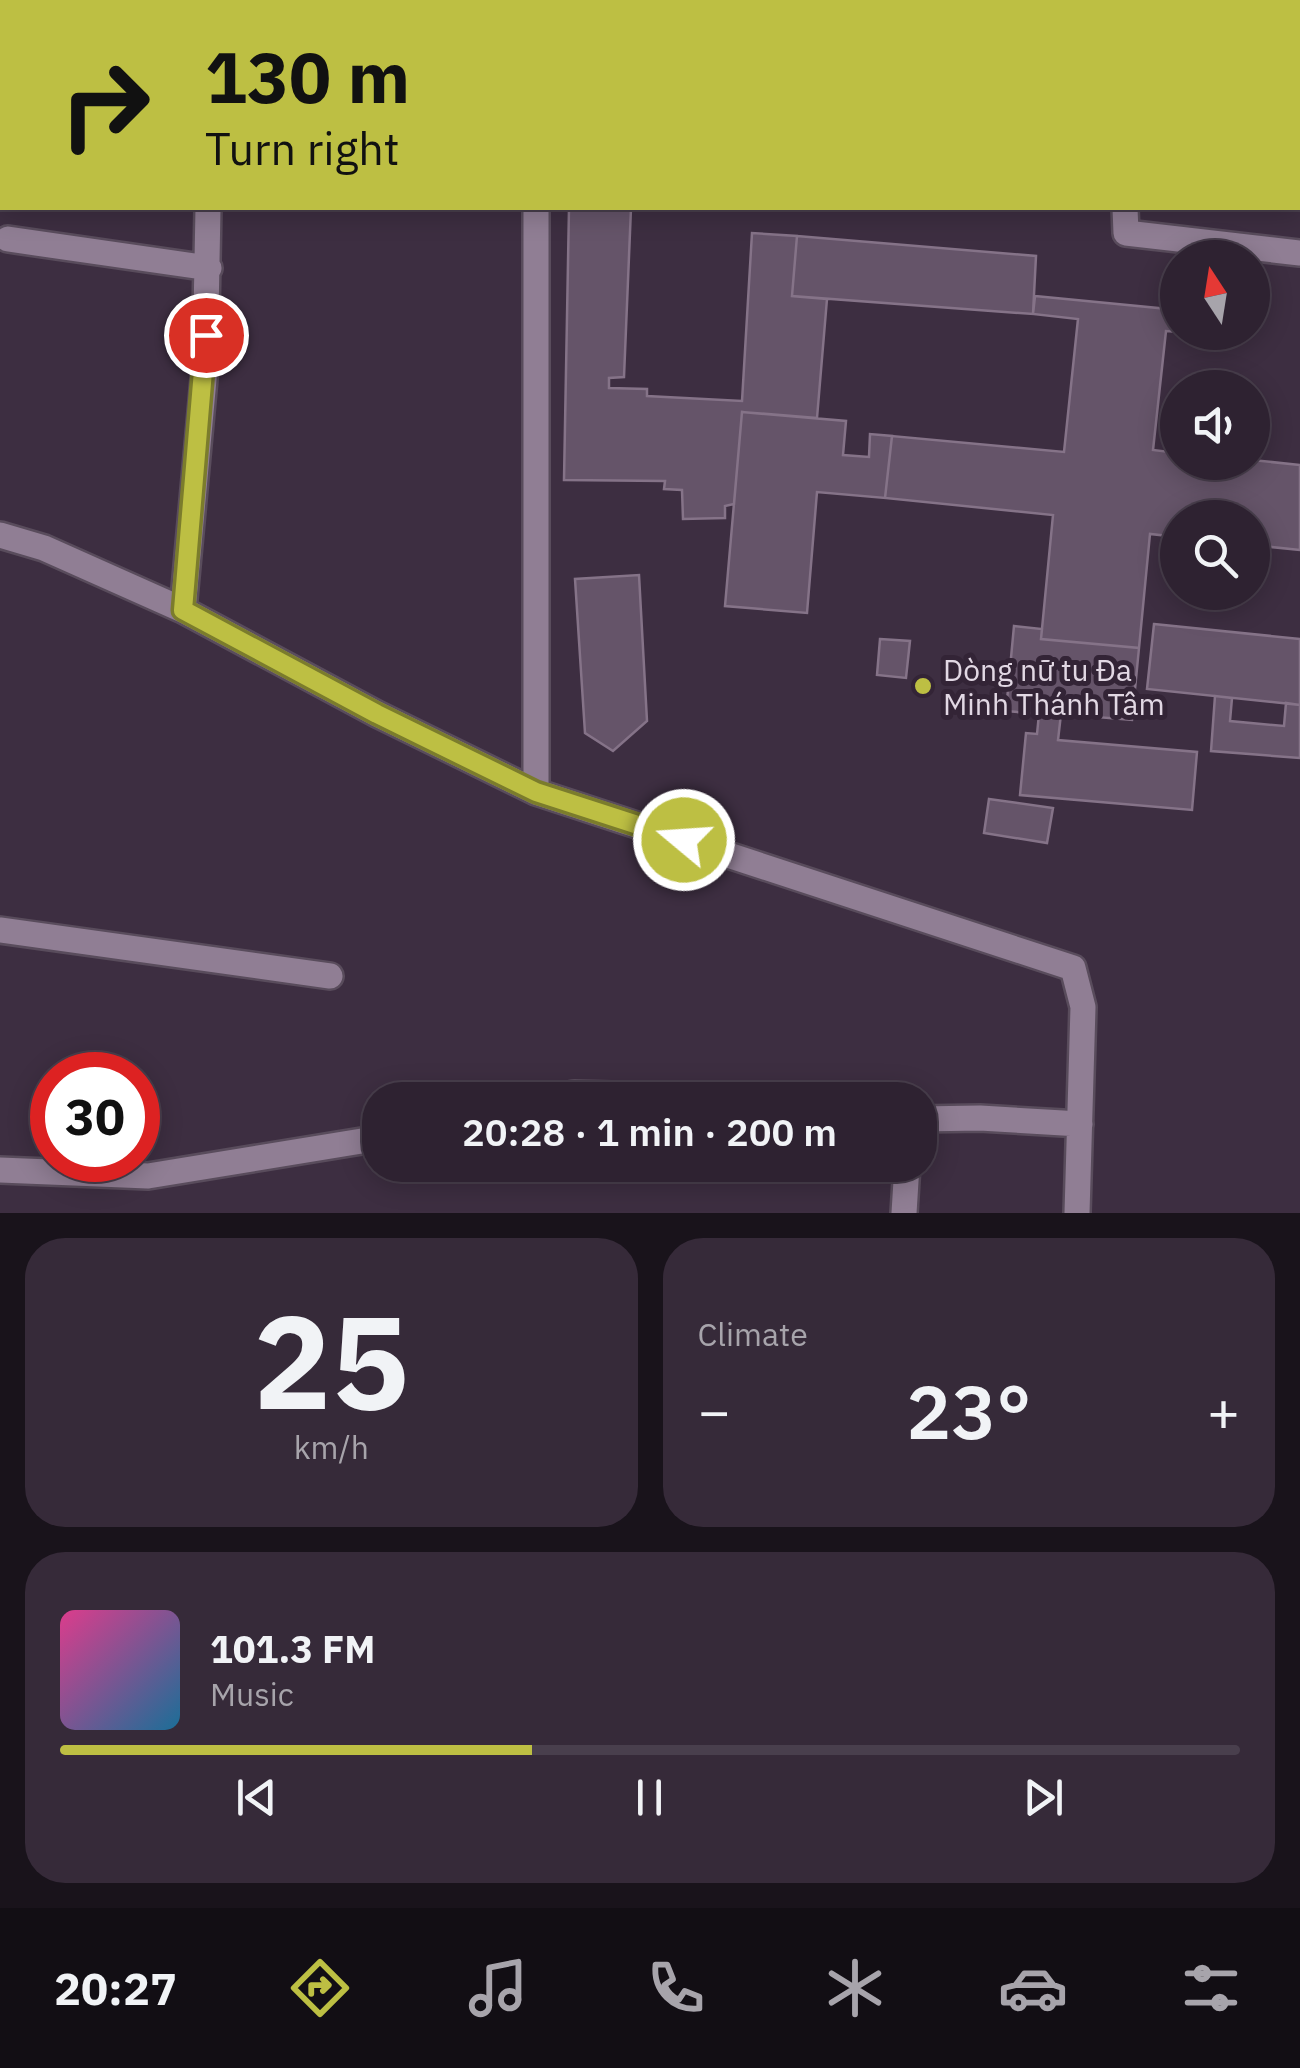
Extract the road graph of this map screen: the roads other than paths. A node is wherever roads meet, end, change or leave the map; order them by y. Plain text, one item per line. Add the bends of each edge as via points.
1 (208, 210) edge
2 (536, 210) edge
3 (1125, 210) edge
4 (8, 239) dead end
5 (1300, 254) edge
6 (209, 268) junction
7 (0, 535) edge
8 (183, 610) junction
9 (536, 792) junction
10 (0, 930) edge
11 (330, 976) dead end
12 (937, 1119) edge
13 (1080, 1124) junction
14 (362, 1141) edge
15 (0, 1170) edge
16 (906, 1182) edge
17 (904, 1213) edge
18 (1077, 1213) edge

1 - 6 street
2 - 9 street
3 - 5 street via 1126,234
4 - 6 street
6 - 8 street
7 - 8 street
8 - 9 street
9 - 13 street via 1073,968 1083,1007
10 - 11 street
12 - 13 street
13 - 18 street
14 - 15 street via 148,1176
16 - 17 street

